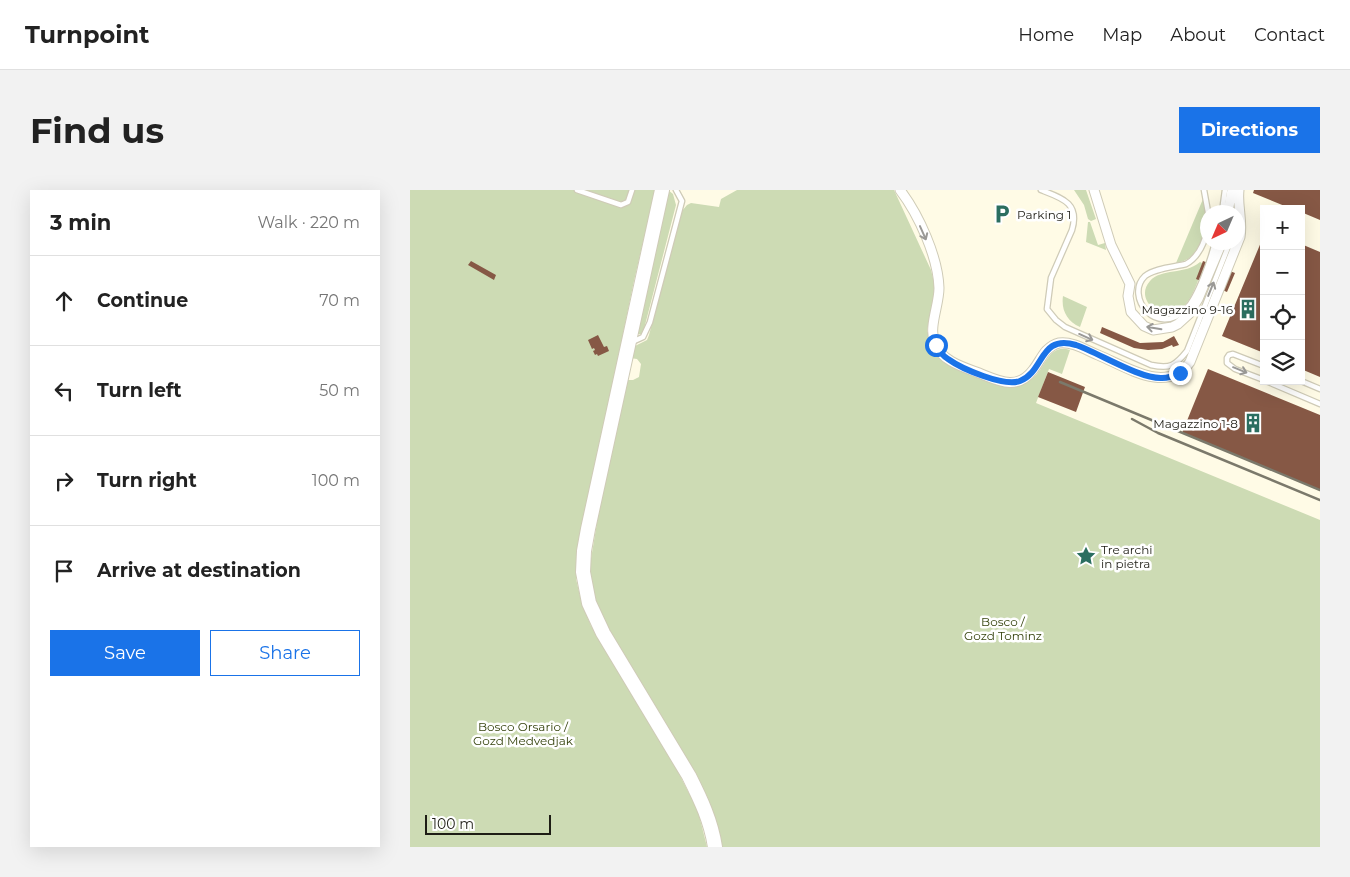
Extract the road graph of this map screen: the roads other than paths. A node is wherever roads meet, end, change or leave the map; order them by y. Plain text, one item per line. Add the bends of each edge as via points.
1 (577, 190) edge
2 (632, 190) edge
3 (662, 190) edge
4 (676, 190) edge
5 (900, 190) edge
6 (1041, 190) edge
7 (1094, 190) edge
8 (1204, 190) edge
9 (1225, 190) edge
10 (1232, 190) edge
11 (1239, 190) edge
12 (1238, 201) junction
13 (1207, 205) edge
14 (1223, 205) edge
15 (1229, 205) edge
16 (1237, 205) edge
17 (1200, 250) edge
18 (1213, 250) edge
19 (1219, 250) edge
20 (1227, 250) edge
21 (628, 343) junction
22 (1260, 364) edge
23 (1260, 379) edge
24 (1305, 383) edge
25 (1275, 385) edge
26 (1320, 389) edge
27 (1320, 404) edge
28 (715, 847) edge

1 - 2 lane via 621,205 628,202
3 - 21 street
4 - 21 lane via 682,201 650,322 644,337
5 -> 12 street via 925,234 934,261 939,288 934,325 936,345 942,354 956,363 1012,383 1027,377 1042,355 1057,344 1076,345 1154,378 1168,378 1186,368 1240,237
6 -> 20 lane via 1063,199 1074,213 1072,230 1051,278 1048,309 1056,320 1079,334 1151,365 1172,366 1187,351
19 -> 7 street via 1189,314 1172,327 1153,330 1144,326 1131,312 1130,284 1112,245
8 - 13 lane
9 - 14 lane
10 - 15 street
11 - 12 street
12 - 16 lane
17 - 18 lane via 1186,264 1144,277 1139,297 1145,310 1155,318 1175,317 1186,309
21 - 28 street via 584,551 585,588 603,633 701,798
22 -> 23 lane via 1233,354 1226,361 1235,369
24 - 26 lane
25 - 27 lane

